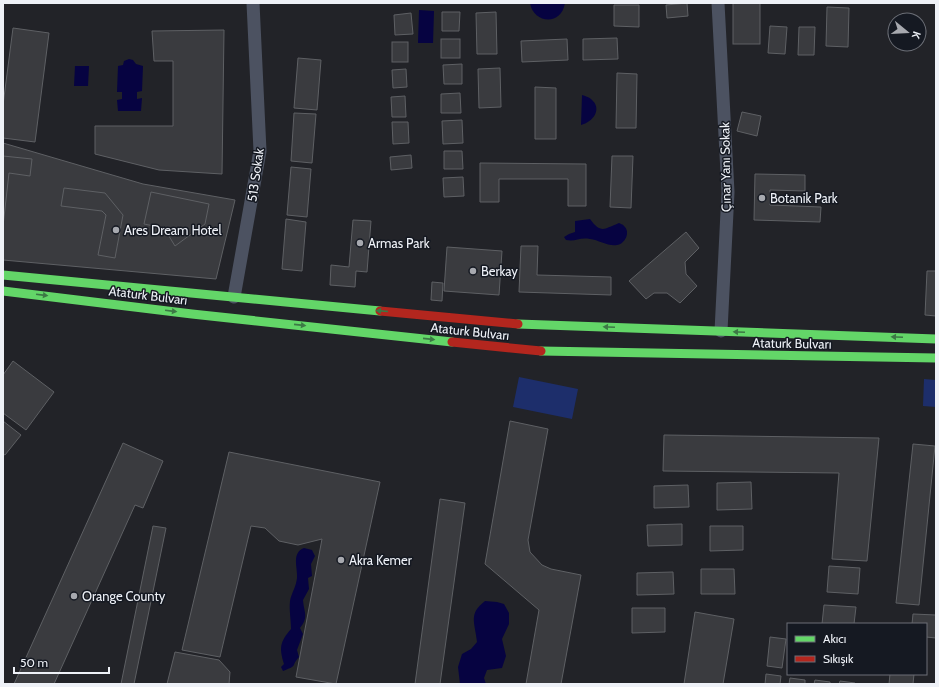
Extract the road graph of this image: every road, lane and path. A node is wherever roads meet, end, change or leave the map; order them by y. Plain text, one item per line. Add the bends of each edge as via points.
1 (253, 3) edge
2 (718, 3) edge
3 (3, 276) edge
4 (3, 291) edge
5 (234, 297) junction
6 (721, 331) junction
7 (936, 339) edge
8 (936, 358) edge

1 - 5 street, 513 Sokak via 260,151
2 - 6 street, Çınar Yanı Sokak via 728,192
3 - 5 main road, Ataturk Bulvarı
4 -> 8 main road, Ataturk Bulvarı via 538,351
6 -> 5 main road, Ataturk Bulvarı via 504,323
7 -> 6 main road, Ataturk Bulvarı

